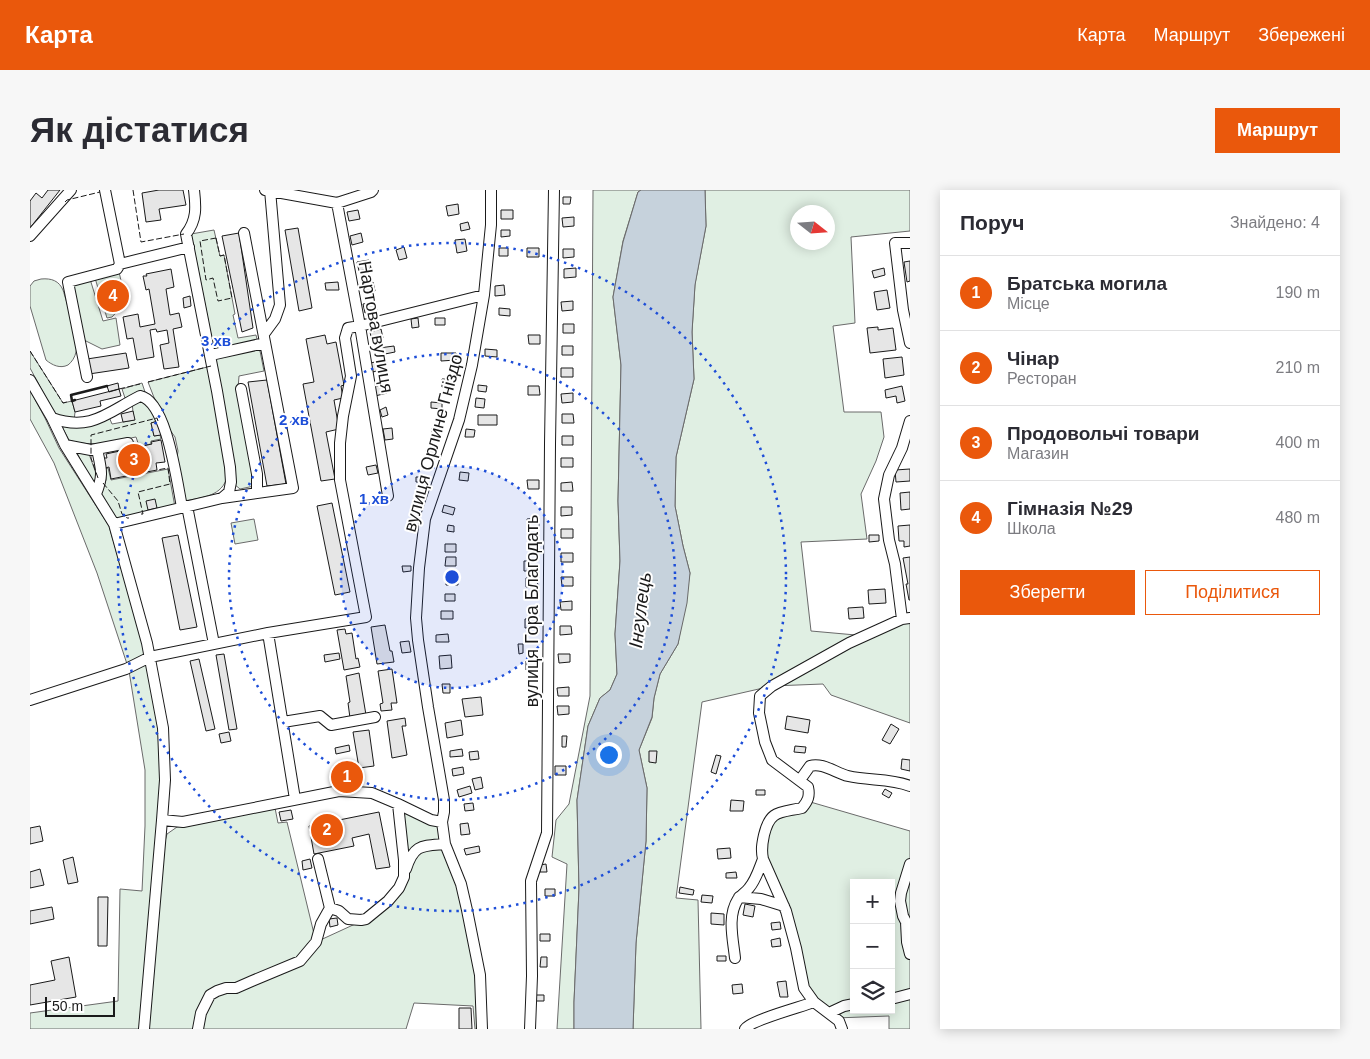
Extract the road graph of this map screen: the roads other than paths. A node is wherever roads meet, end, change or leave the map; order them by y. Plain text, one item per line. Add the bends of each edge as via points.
1 (71, 190) edge
2 (104, 190) edge
3 (194, 190) edge
4 (268, 190) edge
5 (323, 190) edge
6 (373, 190) edge
7 (491, 190) edge
8 (554, 190) edge
9 (337, 202) junction
10 (244, 233) dead end
11 (30, 236) edge
12 (910, 242) edge
13 (189, 247) junction
14 (120, 264) junction
15 (484, 295) junction
16 (360, 326) junction
17 (264, 338) junction
18 (910, 343) edge
19 (211, 355) junction
20 (87, 377) dead end
21 (30, 380) edge
22 (241, 389) dead end
23 (52, 418) junction
24 (910, 421) edge
25 (128, 443) dead end
26 (65, 445) junction
27 (97, 449) junction
28 (257, 493) junction
29 (96, 494) junction
30 (388, 496) dead end
31 (222, 498) junction
32 (184, 507) junction
33 (114, 524) junction
34 (906, 618) edge
35 (268, 632) junction
36 (214, 644) junction
37 (150, 656) junction
38 (30, 700) edge
39 (375, 717) dead end
40 (283, 722) junction
41 (800, 780) junction
42 (910, 786) edge
43 (295, 799) junction
44 (398, 804) junction
45 (162, 820) junction
46 (442, 822) junction
47 (445, 844) junction
48 (318, 859) dead end
49 (763, 859) junction
50 (910, 864) edge
51 (404, 877) junction
52 (739, 897) junction
53 (784, 906) junction
54 (330, 908) junction
55 (910, 954) edge
56 (735, 958) dead end
57 (910, 994) edge
58 (895, 998) edge
59 (814, 1002) junction
60 (850, 1005) edge
61 (829, 1013) junction
62 (144, 1029) edge
63 (198, 1029) edge
64 (482, 1029) edge
65 (530, 1029) edge
66 (745, 1029) edge
67 (842, 1029) edge

1 - 11 street
2 - 14 street
3 - 13 street via 195,216 186,234
4 - 9 street
4 - 17 street via 280,305
5 - 9 street
6 - 9 street
7 - 15 street, вулиця Орлине Гніздо
8 - 65 street, вулиця Гора Благодать via 547,833 531,881
9 - 16 street, Нартова вулиця
10 - 17 street
12 - 18 street via 895,243
13 - 14 street
13 - 19 street
14 - 20 street via 117,269 68,282
15 - 16 street
15 - 46 street, вулиця Орлине Гніздо via 460,420 425,519 419,568 416,618 444,800
16 - 30 street, Нартова вулиця
16 - 35 street via 348,328 344,338 351,376 340,443 340,480 366,617
17 - 19 street
17 - 28 street via 293,488
19 - 31 street via 231,482 229,492
21 - 23 street
22 - 28 street via 257,474
23 - 26 street
23 - 32 street via 67,422 98,420 140,396 146,397 161,416
24 - 34 street via 889,475 884,499 889,540
25 - 27 street
26 - 27 street
26 - 29 street
27 - 29 street via 102,471
28 - 31 street
29 - 33 street
31 - 32 street
32 - 33 street
32 - 36 street
33 - 37 street
34 - 41 street via 849,643 760,696 759,713 772,760
35 - 36 street
35 - 40 street
36 - 37 street
37 - 38 street via 126,669
37 - 45 street via 163,728 165,780
39 - 40 street via 331,725 320,716
40 - 43 street
41 - 42 street via 810,766 819,765 862,779
41 - 49 street via 808,787 807,801 802,808 782,812 767,823 761,851
43 - 44 street via 339,791 372,793
43 - 45 street via 183,822
44 - 46 street
44 - 51 street
45 - 62 street
46 - 47 street, вулиця Орлине Гніздо
47 - 51 street via 417,849
47 - 64 street, вулиця Орлине Гніздо via 461,884 480,975
48 - 54 street
49 - 52 street via 753,883
49 - 53 street
50 - 55 street via 900,900
51 - 54 street via 388,901 366,919 348,919
52 - 53 street
52 - 56 street via 731,923
53 - 59 street via 804,988
54 - 63 street via 316,942 300,961 252,982 210,995
57 - 58 street
59 - 61 street
59 - 66 street via 759,1020
60 - 61 street
61 - 67 street

